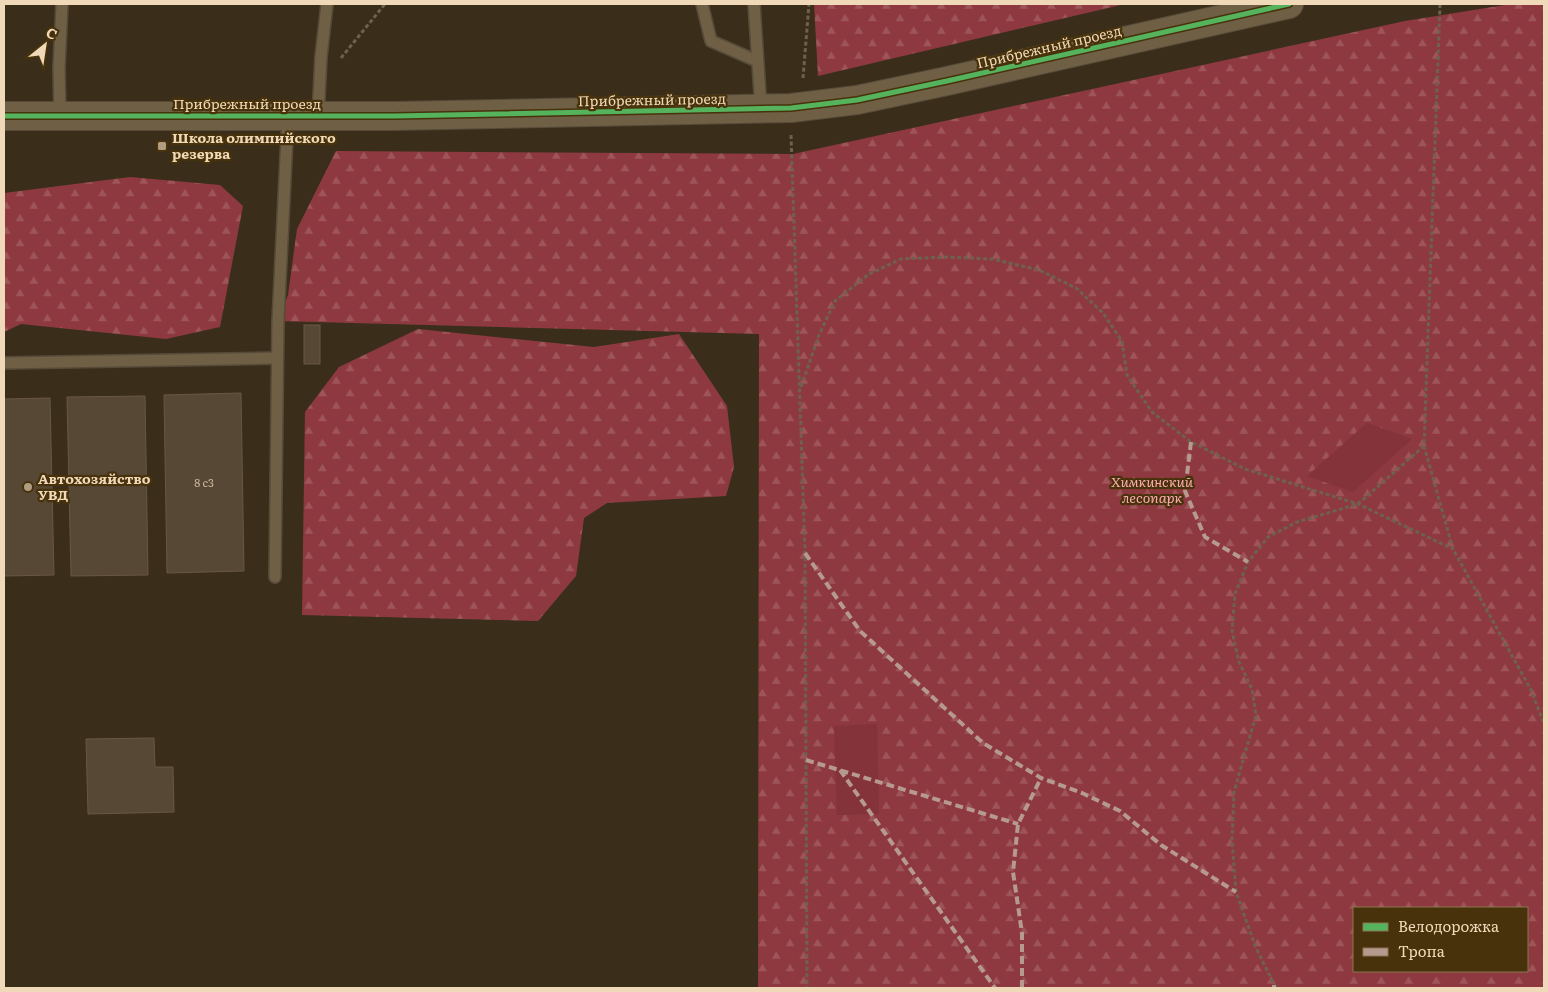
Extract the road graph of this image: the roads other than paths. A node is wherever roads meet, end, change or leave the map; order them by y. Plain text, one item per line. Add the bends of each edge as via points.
1 (62, 4) edge
2 (327, 4) edge
3 (702, 4) edge
4 (754, 4) edge
5 (1289, 4) edge
6 (757, 61) junction
7 (761, 109) junction
8 (4, 116) edge
9 (60, 116) junction
10 (288, 116) junction
11 (318, 116) junction
12 (277, 358) junction
13 (4, 363) edge
14 (274, 577) dead end

1 - 9 lane
2 - 11 lane
3 - 6 lane via 711,41
4 - 6 lane
5 - 7 street, Прибрежный проезд via 857,100
6 - 7 lane
7 - 11 street, Прибрежный проезд
8 - 9 street, Прибрежный проезд
9 - 10 street, Прибрежный проезд
10 - 11 street, Прибрежный проезд
10 - 12 lane
12 - 13 lane
12 - 14 lane

